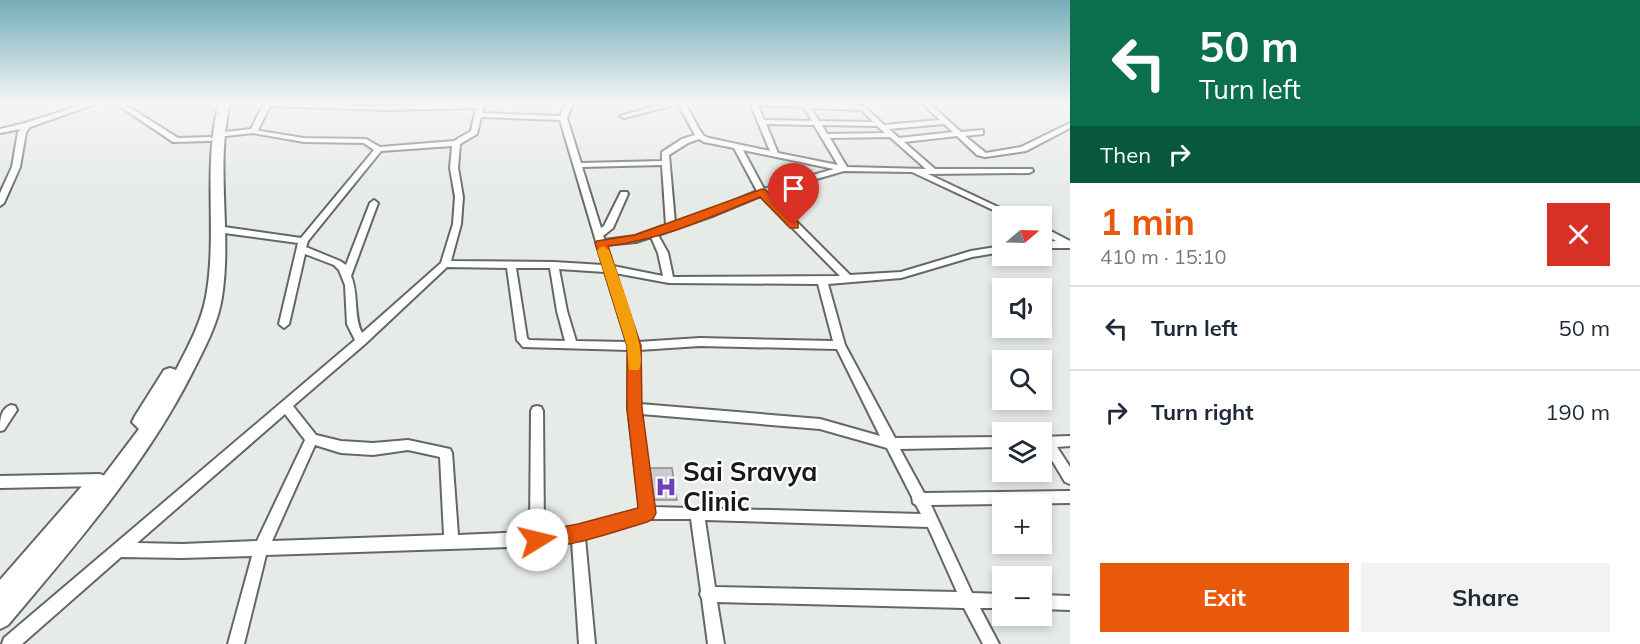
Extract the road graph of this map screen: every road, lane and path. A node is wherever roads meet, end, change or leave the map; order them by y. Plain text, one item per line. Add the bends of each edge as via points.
1 (22, 133) edge
2 (165, 133) edge
3 (214, 133) edge
4 (214, 133) edge
5 (240, 133) edge
6 (265, 133) edge
7 (472, 133) edge
8 (568, 133) edge
9 (698, 133) edge
10 (766, 133) edge
11 (890, 133) edge
12 (969, 133) edge
13 (1056, 133) edge
14 (959, 134) junction
15 (824, 135) joint
16 (699, 136) junction
17 (213, 137) junction
18 (895, 137) junction
19 (456, 143) junction
20 (737, 146) junction
21 (379, 149) junction
22 (775, 154) junction
23 (665, 163) junction
24 (578, 165) junction
25 (844, 169) junction
26 (933, 171) junction
27 (1029, 171) dead end
28 (921, 172) junction
29 (762, 192) junction
30 (624, 194) dead end
31 (0, 203) edge
32 (374, 203) dead end
33 (992, 206) edge
34 (671, 226) junction
35 (218, 229) junction
36 (653, 233) junction
37 (1052, 235) edge
38 (599, 239) junction
39 (303, 245) junction
40 (1052, 245) edge
41 (1070, 245) edge
42 (992, 251) edge
43 (446, 264) junction
44 (511, 264) junction
45 (554, 265) junction
46 (609, 269) junction
47 (347, 274) junction
48 (669, 280) junction
49 (849, 280) junction
50 (822, 281) junction
51 (284, 324) dead end
52 (361, 341) junction
53 (571, 344) junction
54 (840, 345) junction
55 (634, 346) junction
56 (286, 406) junction
57 (634, 408) junction
58 (11, 410) dead end
59 (537, 411) dead end
60 (0, 426) edge
61 (312, 439) junction
62 (1070, 441) edge
63 (992, 442) edge
64 (1052, 442) edge
65 (891, 444) junction
66 (1052, 453) edge
67 (1070, 478) edge
68 (100, 480) junction
69 (0, 482) edge
70 (1070, 497) edge
71 (918, 498) junction
72 (647, 513) junction
73 (697, 513) junction
74 (932, 521) junction
75 (578, 533) junction
76 (537, 540) junction
77 (451, 542) junction
78 (261, 549) junction
79 (120, 550) junction
80 (707, 594) junction
81 (0, 598) edge
82 (968, 600) junction
83 (992, 601) edge
84 (1052, 602) edge
85 (1070, 603) edge
86 (0, 617) edge
87 (10, 644) edge
88 (236, 644) edge
89 (587, 644) edge
90 (716, 644) edge
91 (991, 644) edge

1 - 31 street via 16,167
2 - 17 street via 176,140
3 - 17 main road
4 - 17 main road
5 - 17 street
6 - 21 street via 296,139 366,141
7 - 19 street
8 - 24 street
9 - 16 street
10 - 22 street
11 - 18 street
12 - 14 street
13 - 14 street via 1023,150 991,155 980,153
14 - 18 street
15 - 18 street
15 - 25 street
16 - 20 street
16 - 23 street via 665,154
17 - 35 main road
17 - 68 main road via 207,280 201,309 179,359 138,429
18 - 26 street
19 - 21 street
19 - 43 street via 457,225
20 - 22 street
20 - 29 street
21 - 39 street via 319,219
22 - 25 street
23 - 24 street
23 - 34 street
24 - 38 street
25 - 28 street
25 - 29 street
26 - 27 street
26 - 28 street
28 - 33 street
29 - 34 street
29 - 49 street
30 - 38 street
32 - 47 street
34 - 36 street
35 - 39 street
35 - 86 main road via 216,285 209,316 166,404 119,474
36 - 38 street via 630,241
36 - 48 street via 663,253
37 - 41 street
38 - 46 street
39 - 47 street via 337,263
39 - 51 street
40 - 41 street
42 - 49 street via 902,274
43 - 44 street
43 - 52 street
44 - 45 street
44 - 53 street via 523,343
45 - 46 street
45 - 53 street
46 - 48 street
46 - 55 street
47 - 52 street via 352,324
48 - 50 street
49 - 50 street
50 - 54 street
52 - 56 street
53 - 55 street
54 - 55 street via 700,342
54 - 65 street
55 - 57 street
56 - 61 street
56 - 79 street
57 - 65 street via 820,424
57 - 72 street
58 - 60 street
59 - 76 street
61 - 77 street via 341,447 408,445 446,453
61 - 78 street
62 - 64 street
63 - 65 street
65 - 71 street
66 - 67 street
68 - 69 street
68 - 81 main road
70 - 71 street
71 - 74 street
72 - 73 street
72 - 75 street
73 - 74 street
73 - 80 street
74 - 82 street
75 - 76 street
75 - 89 street
76 - 77 street
77 - 78 street
78 - 79 street
78 - 88 street
79 - 87 street
80 - 82 street
80 - 90 street
82 - 83 street
82 - 91 street
84 - 85 street

